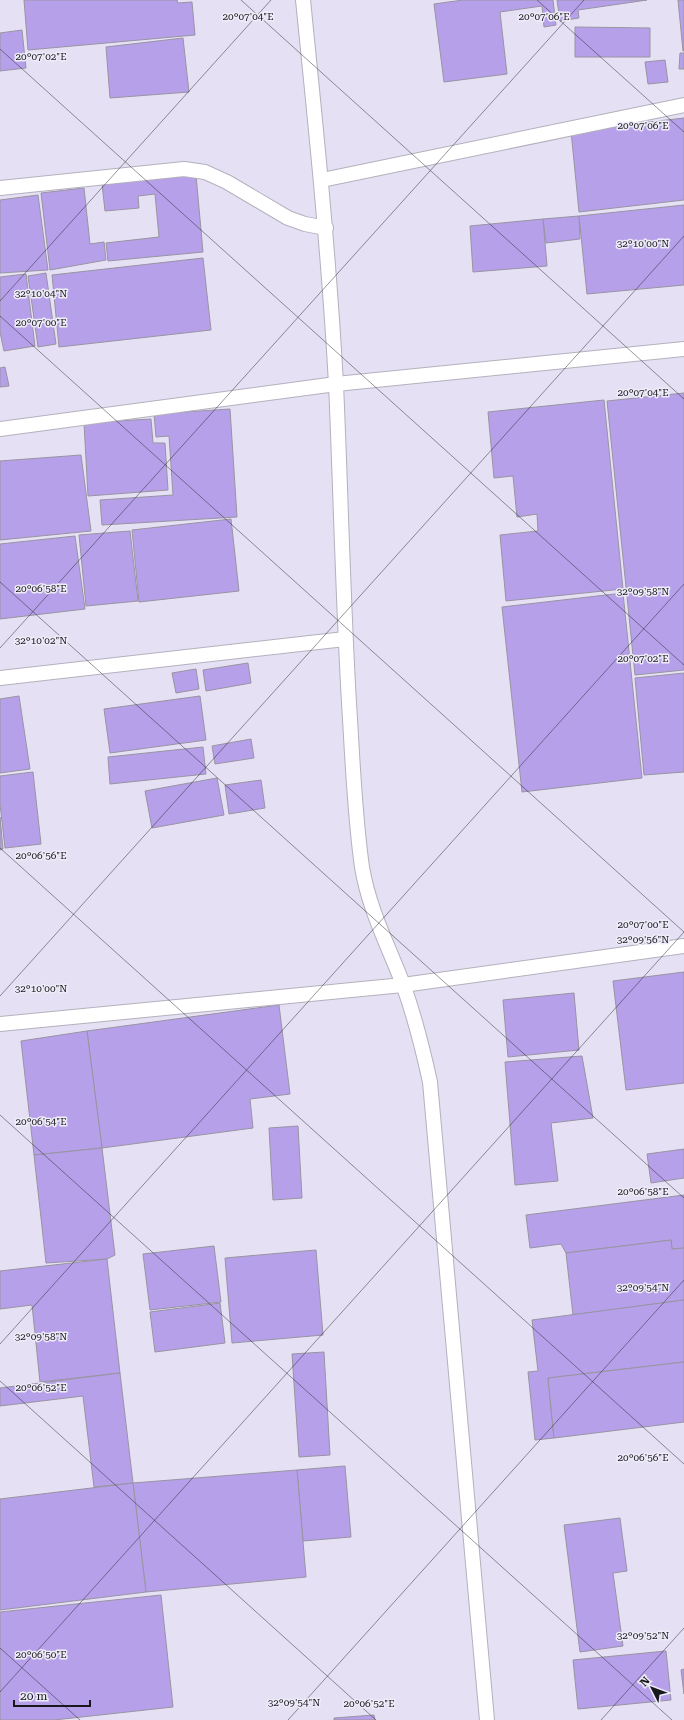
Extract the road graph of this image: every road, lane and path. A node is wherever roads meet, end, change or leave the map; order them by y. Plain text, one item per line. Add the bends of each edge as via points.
1 (303, 0) edge
2 (684, 105) edge
3 (322, 180) junction
4 (0, 188) edge
5 (326, 228) junction
6 (684, 349) edge
7 (336, 384) junction
8 (0, 429) edge
9 (345, 639) junction
10 (0, 678) edge
11 (684, 946) edge
12 (403, 985) junction
13 (0, 1024) edge
14 (487, 1720) edge

1 - 3 lane
2 - 3 lane
3 - 5 lane
4 - 5 lane via 184,169 205,172 227,182 288,218
5 - 7 lane
6 - 7 lane
7 - 8 lane
7 - 9 lane
9 - 10 lane
9 - 12 lane via 356,816 363,871 386,948
11 - 12 lane
12 - 13 lane
12 - 14 lane via 420,1035 430,1082

